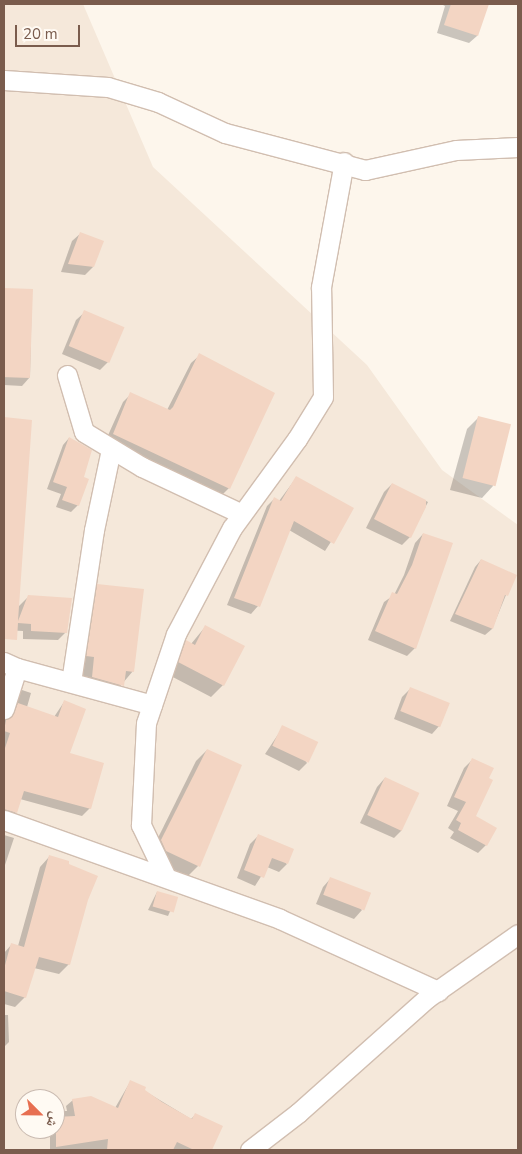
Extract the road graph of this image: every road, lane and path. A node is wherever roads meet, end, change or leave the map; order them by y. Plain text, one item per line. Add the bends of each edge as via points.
1 (4, 80) edge
2 (518, 146) edge
3 (344, 162) junction
4 (67, 375) dead end
5 (111, 449) junction
6 (242, 514) junction
7 (10, 665) edge
8 (71, 682) junction
9 (152, 705) junction
10 (4, 709) edge
11 (4, 820) edge
12 (166, 877) junction
13 (518, 934) edge
14 (438, 991) junction
15 (250, 1150) edge

1 - 3 street via 108,87 158,102 225,132
2 - 3 street via 456,150 365,170
3 - 6 street via 321,287 323,397
4 - 5 street via 84,432
5 - 6 street
5 - 8 street via 94,530
6 - 9 street via 176,634
7 - 8 street
7 - 10 street
8 - 9 street
9 - 12 street via 146,724 141,825
11 - 12 street
12 - 14 street via 280,919
13 - 14 street
14 - 15 street via 298,1113

